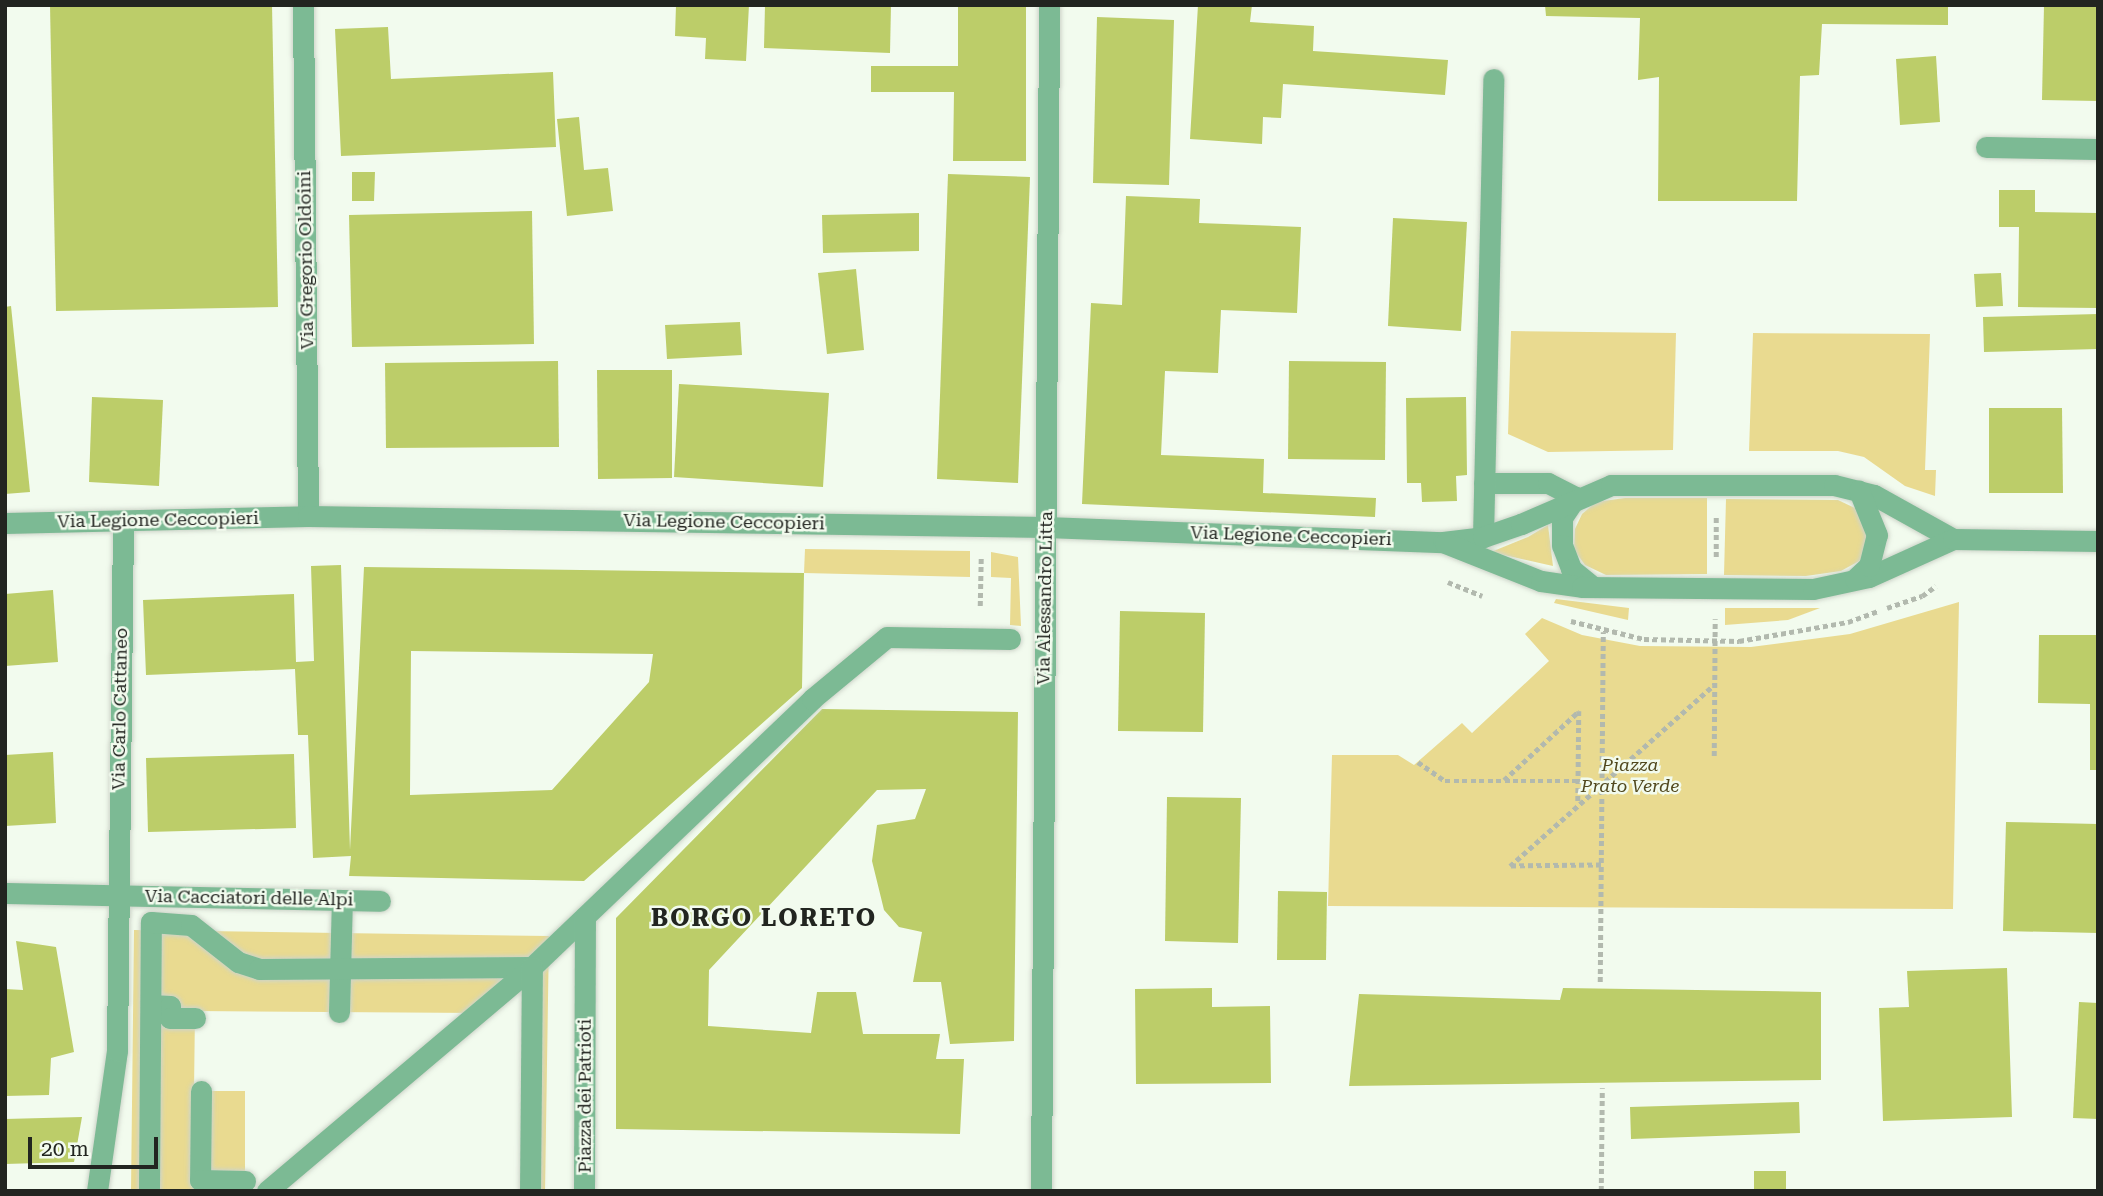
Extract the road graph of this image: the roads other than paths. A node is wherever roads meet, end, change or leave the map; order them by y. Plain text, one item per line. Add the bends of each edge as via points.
1 (303, 5) edge
2 (1049, 5) edge
3 (1493, 79) dead end
4 (1986, 147) dead end
5 (2098, 149) edge
6 (1484, 483) junction
7 (1859, 491) junction
8 (1576, 496) junction
9 (308, 516) junction
10 (5, 523) edge
11 (123, 523) junction
12 (1046, 527) junction
13 (1483, 537) junction
14 (1953, 538) junction
15 (2098, 541) edge
16 (1443, 542) junction
17 (1853, 581) junction
18 (1593, 587) junction
19 (1010, 639) dead end
20 (5, 893) edge
21 (118, 895) junction
22 (342, 900) junction
23 (380, 901) dead end
24 (585, 917) junction
25 (532, 967) junction
26 (340, 969) junction
27 (151, 1005) junction
28 (339, 1012) dead end
29 (195, 1018) dead end
30 (201, 1091) dead end
31 (245, 1181) dead end
32 (97, 1191) edge
33 (149, 1191) edge
34 (267, 1191) edge
35 (530, 1191) edge
36 (584, 1191) edge
37 (1041, 1191) edge

1 - 9 street, Via Gregorio Oldoini
2 - 12 street, Via Alessandro Litta
3 - 6 street
4 - 5 street
6 - 8 street via 1548,483
6 - 13 street
7 - 8 street via 1834,485 1611,485
7 - 14 street
7 - 17 street via 1877,535 1869,566
8 - 13 street
8 - 18 street via 1562,518 1562,545 1571,569
9 - 11 street, Via Legione Ceccopieri
9 - 12 street, Via Legione Ceccopieri
10 - 11 street, Via Legione Ceccopieri
11 - 21 street, Via Carlo Cattaneo
12 - 16 street, Via Legione Ceccopieri
12 - 37 street, Via Alessandro Litta
13 - 16 street
14 - 15 street
14 - 17 street
16 - 18 street via 1541,581
17 - 18 street via 1813,589
19 - 24 street via 887,637 812,698
20 - 21 street, Via Cacciatori delle Alpi
21 - 22 street, Via Cacciatori delle Alpi
21 - 32 street via 117,1051
22 - 23 street, Via Cacciatori delle Alpi
22 - 26 street
24 - 25 street
24 - 36 street, Piazza dei Patrioti
25 - 26 street
25 - 34 street
25 - 35 street
26 - 27 street via 259,969 238,962 191,925 151,922
26 - 28 street
27 - 29 street via 170,1006 170,1018
27 - 33 street
30 - 31 street via 200,1180

